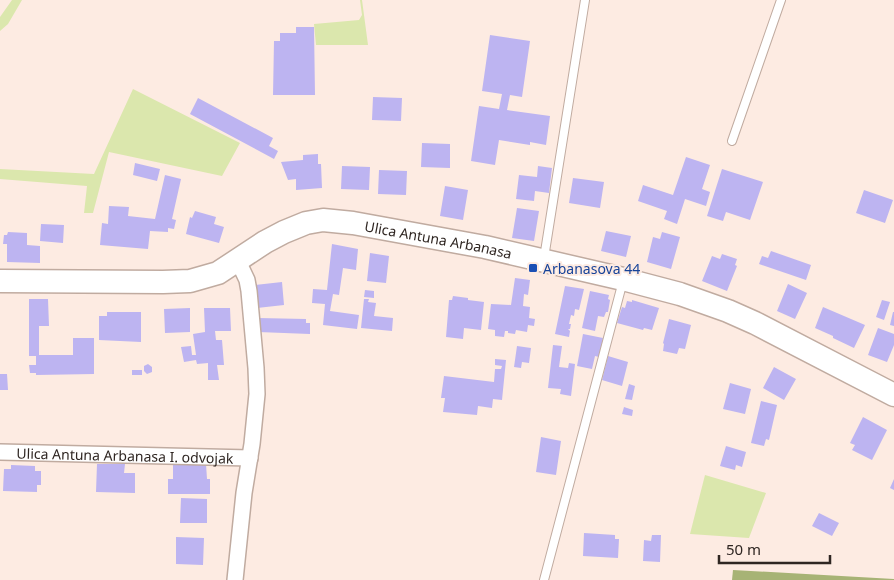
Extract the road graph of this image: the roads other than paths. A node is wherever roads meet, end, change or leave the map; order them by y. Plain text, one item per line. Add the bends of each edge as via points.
1 (585, 0) edge
2 (781, 0) edge
3 (732, 141) dead end
4 (544, 260) junction
5 (238, 261) junction
6 (623, 279) junction
7 (0, 281) edge
8 (894, 395) edge
9 (0, 452) edge
10 (250, 458) junction
11 (235, 580) edge
12 (544, 580) edge

1 - 4 lane
2 - 3 lane
4 - 5 main road, Ulica Antuna Arbanasa via 323,220 284,232
4 - 6 main road, Ulica Antuna Arbanasa
5 - 7 main road, Ulica Antuna Arbanasa via 210,276 178,282
5 - 10 street, Ulica Antuna Arbanasa I. odvojak via 247,280 256,368
6 - 8 main road, Ulica Antuna Arbanasa via 728,311
6 - 12 lane
9 - 10 street, Ulica Antuna Arbanasa I. odvojak
10 - 11 street, Ulica Antuna Arbanasa I. odvojak

